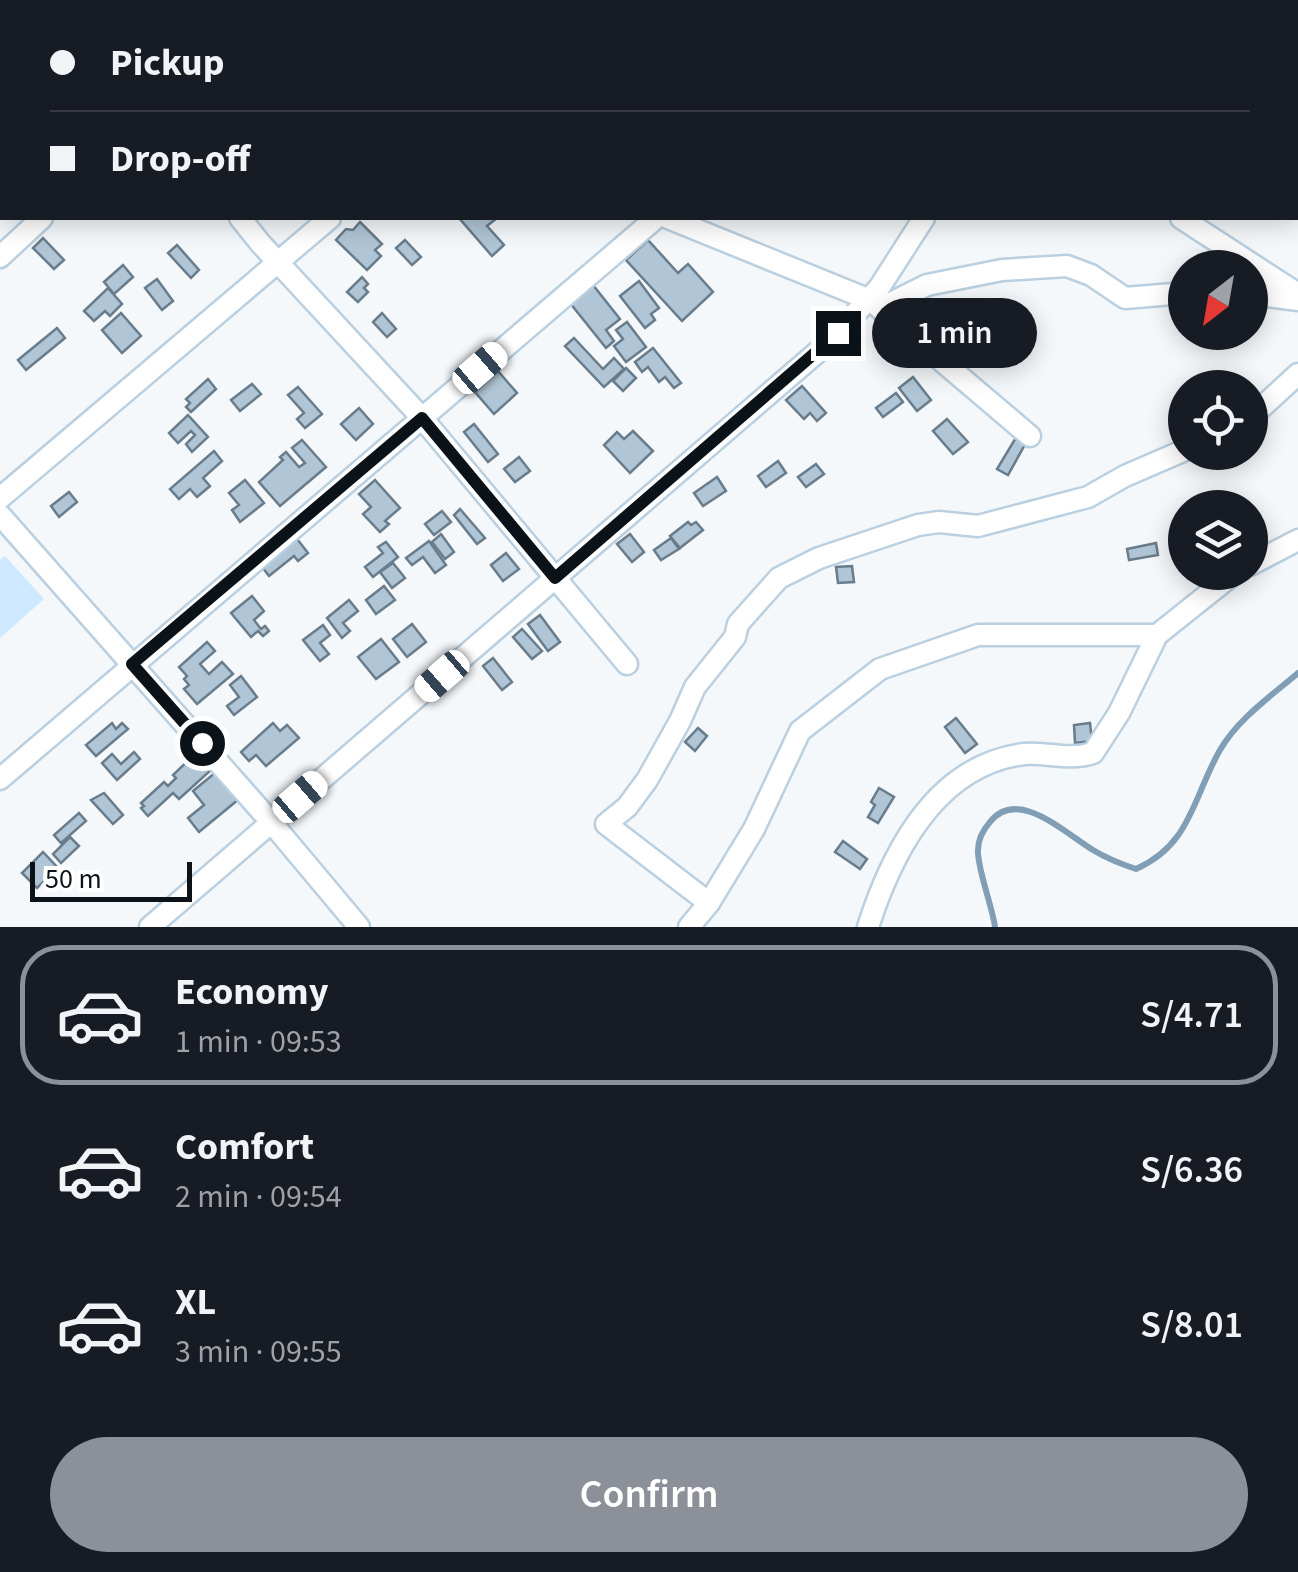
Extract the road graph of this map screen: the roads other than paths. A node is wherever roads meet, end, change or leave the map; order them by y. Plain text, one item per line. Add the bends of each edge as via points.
1 (40, 220) edge
2 (242, 220) edge
3 (328, 220) edge
4 (654, 220) edge
5 (673, 220) edge
6 (923, 220) edge
7 (1185, 220) edge
8 (0, 256) edge
9 (277, 261) junction
10 (1168, 294) edge
11 (1268, 295) edge
12 (1298, 297) edge
13 (870, 300) junction
14 (1298, 374) edge
15 (1268, 402) edge
16 (422, 418) junction
17 (1030, 436) dead end
18 (1168, 457) edge
19 (0, 498) edge
20 (0, 515) edge
21 (1298, 540) edge
22 (1268, 556) edge
23 (555, 578) junction
24 (1213, 590) edge
25 (1157, 634) junction
26 (132, 664) junction
27 (627, 664) dead end
28 (0, 779) edge
29 (271, 822) junction
30 (710, 903) junction
31 (150, 927) edge
32 (359, 927) edge
33 (688, 927) edge
34 (868, 927) edge

1 - 8 street
2 - 9 street
3 - 9 street
4 - 16 street
5 - 13 street
6 - 13 street
7 - 12 street
9 - 16 street
9 - 19 street
10 - 13 street via 1125,298 1067,266 927,285 884,306
11 - 12 street
13 - 17 street
13 - 23 street via 828,344
14 - 15 street
16 - 23 street
16 - 26 street
18 - 30 street via 1088,497 978,526 918,525 819,558 766,590 695,687 647,780 606,824
20 - 26 street
21 - 22 street
23 - 27 street
23 - 29 street
24 - 25 street
25 - 30 street via 978,635 880,668 800,731
25 - 34 street via 1093,753 1025,754 978,768 952,785 910,830
26 - 28 street
26 - 29 street
29 - 31 street
29 - 32 street
30 - 33 street

